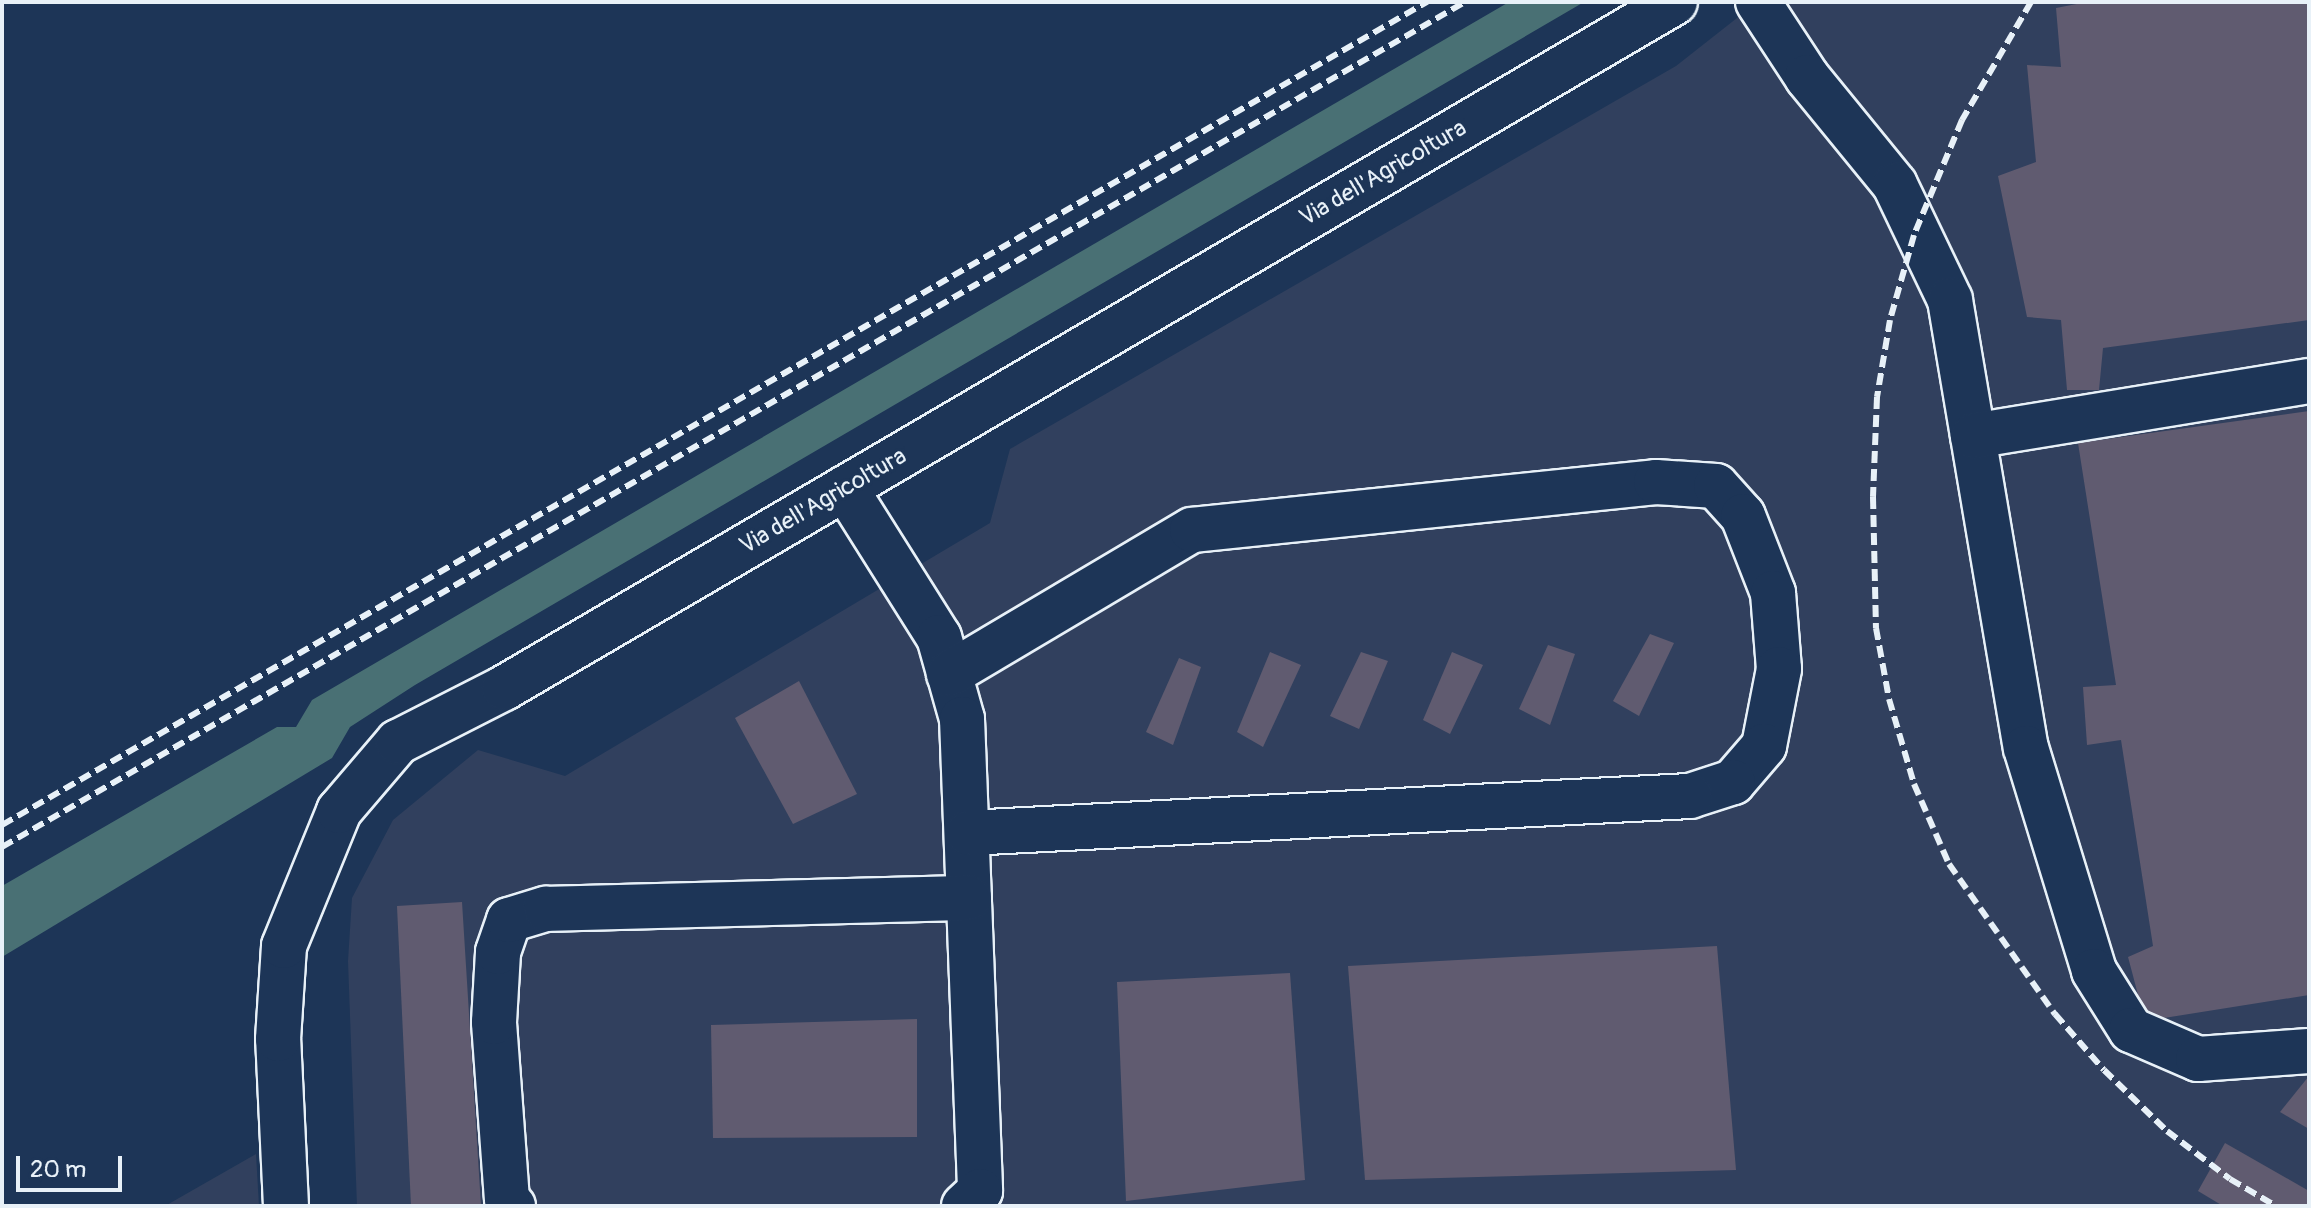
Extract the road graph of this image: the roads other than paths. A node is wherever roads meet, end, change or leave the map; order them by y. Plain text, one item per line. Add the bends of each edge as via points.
1 (1675, 2) edge
2 (1758, 2) edge
3 (2309, 381) edge
4 (1973, 436) junction
5 (845, 488) junction
6 (949, 674) junction
7 (968, 833) junction
8 (969, 898) junction
9 (2309, 1051) edge
10 (286, 1206) edge
11 (513, 1206) edge
12 (964, 1206) edge

1 - 5 street, Via dell'Agricoltura
2 - 4 street via 1807,77 1895,185 1917,228 1950,300
3 - 4 street
4 - 9 street via 2026,748 2094,971 2131,1030 2198,1059
5 - 6 street via 939,637
5 - 10 street, Via dell'Agricoltura via 504,688 398,742 339,811 284,946 278,1039
6 - 7 street via 962,719
6 - 7 street via 1192,530 1656,482 1716,486 1743,516 1773,593 1779,669 1764,746 1733,782 1690,796
7 - 8 street
8 - 11 street via 546,909 509,920 498,952 494,1022 507,1200
8 - 12 street via 980,1191

